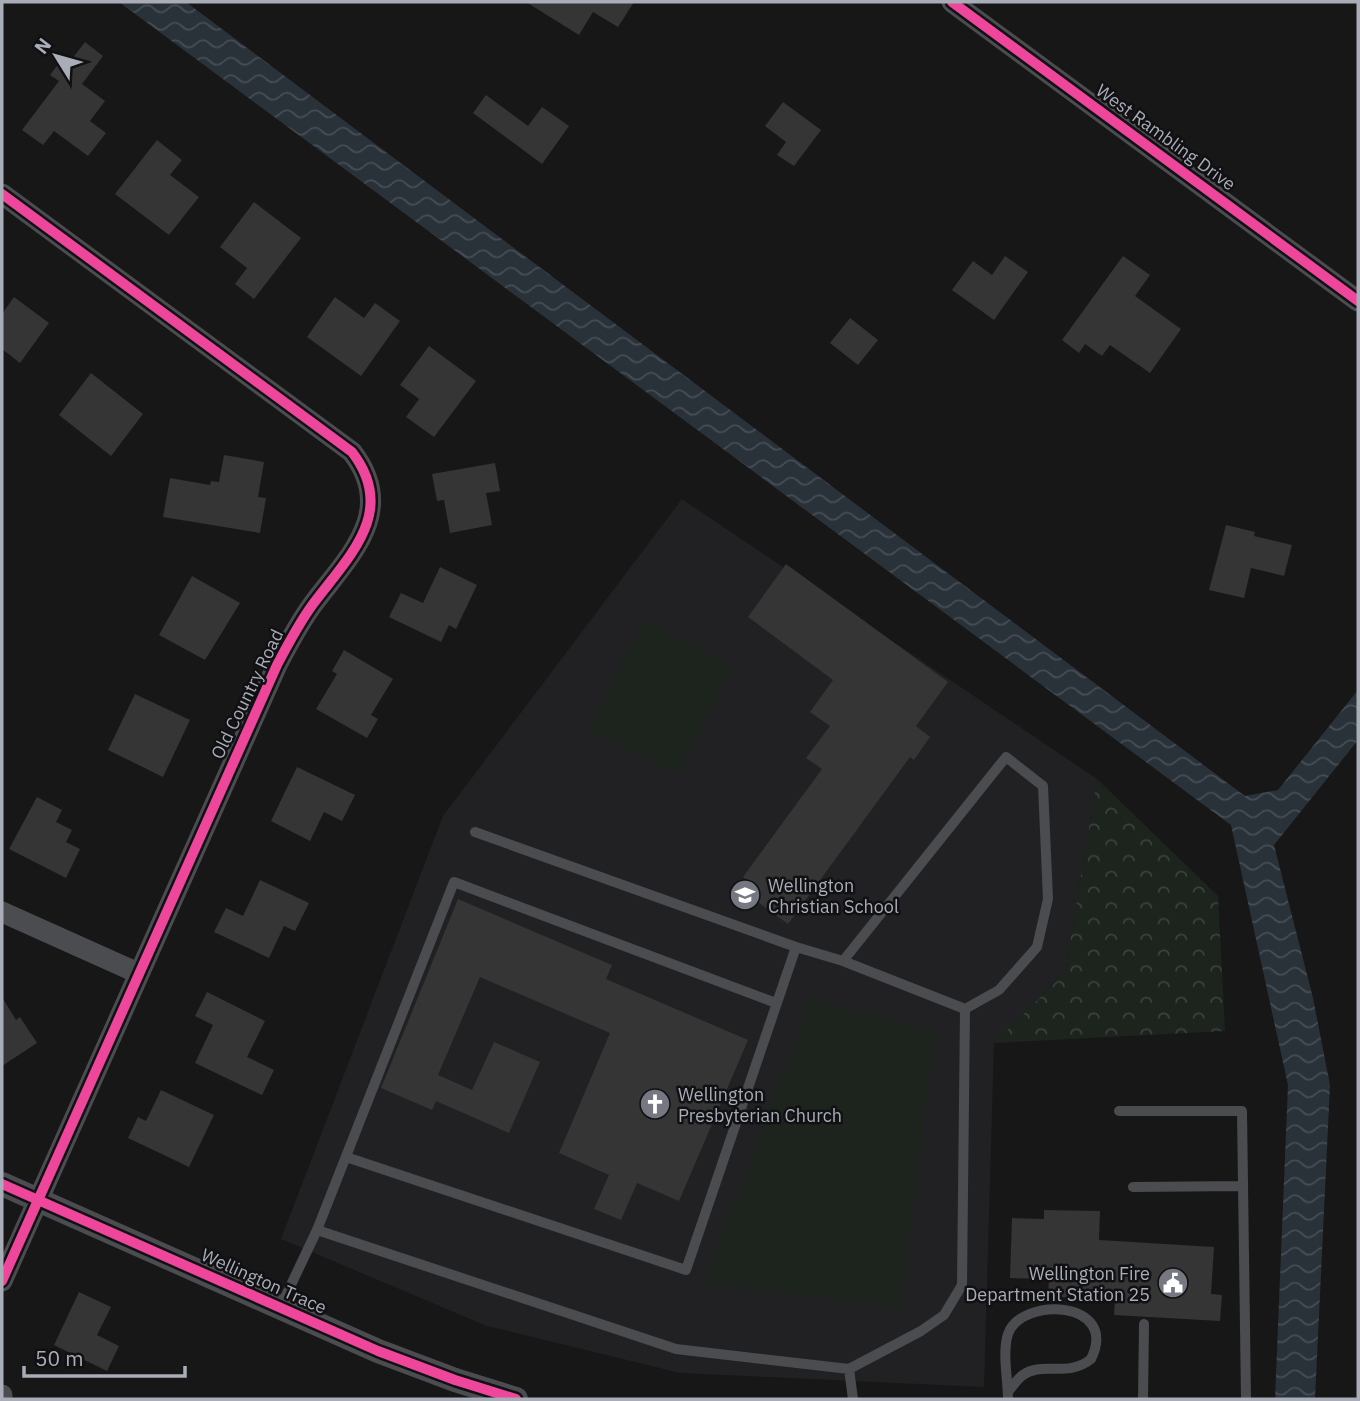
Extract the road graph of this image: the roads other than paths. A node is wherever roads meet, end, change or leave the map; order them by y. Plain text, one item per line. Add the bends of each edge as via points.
1 (952, 2) edge
2 (2, 194) edge
3 (1358, 301) edge
4 (475, 832) dead end
5 (2, 912) edge
6 (796, 947) junction
7 (842, 961) junction
8 (138, 973) junction
9 (776, 1003) junction
10 (965, 1009) junction
11 (1119, 1111) dead end
12 (346, 1157) junction
13 (2, 1184) edge
14 (1133, 1186) dead end
15 (1244, 1186) junction
16 (37, 1199) junction
17 (317, 1230) junction
18 (2, 1281) edge
19 (280, 1308) junction
20 (1144, 1324) dead end
21 (849, 1369) junction
22 (1008, 1395) edge
23 (516, 1399) edge
24 (853, 1399) edge
25 (1143, 1399) edge
26 (1246, 1399) edge

1 - 3 street, West Rambling Drive
2 - 8 street, Old Country Road via 352,452 369,480 372,496 363,535 303,618 276,665
4 - 6 lane
5 - 8 street
6 - 7 lane
6 - 9 lane
7 - 10 lane
7 - 10 lane via 1006,757 1043,786 1048,899 1037,947 999,990
8 - 16 street, Old Country Road
9 - 12 lane via 454,882
9 - 12 lane via 686,1270
10 - 21 lane via 962,1285 944,1315
11 - 15 lane via 1242,1111
12 - 17 lane
13 - 16 street, Wellington Trace
14 - 15 lane
15 - 26 lane
16 - 18 street, Old Country Road
16 - 19 street, Wellington Trace
17 - 19 lane
17 - 21 lane via 676,1349
19 - 23 street, Wellington Trace via 455,1381
20 - 25 lane
21 - 24 lane
22 - 22 lane via 1007,1337 1018,1319 1037,1311 1073,1311 1090,1321 1097,1339 1091,1359 1074,1369 1031,1370

